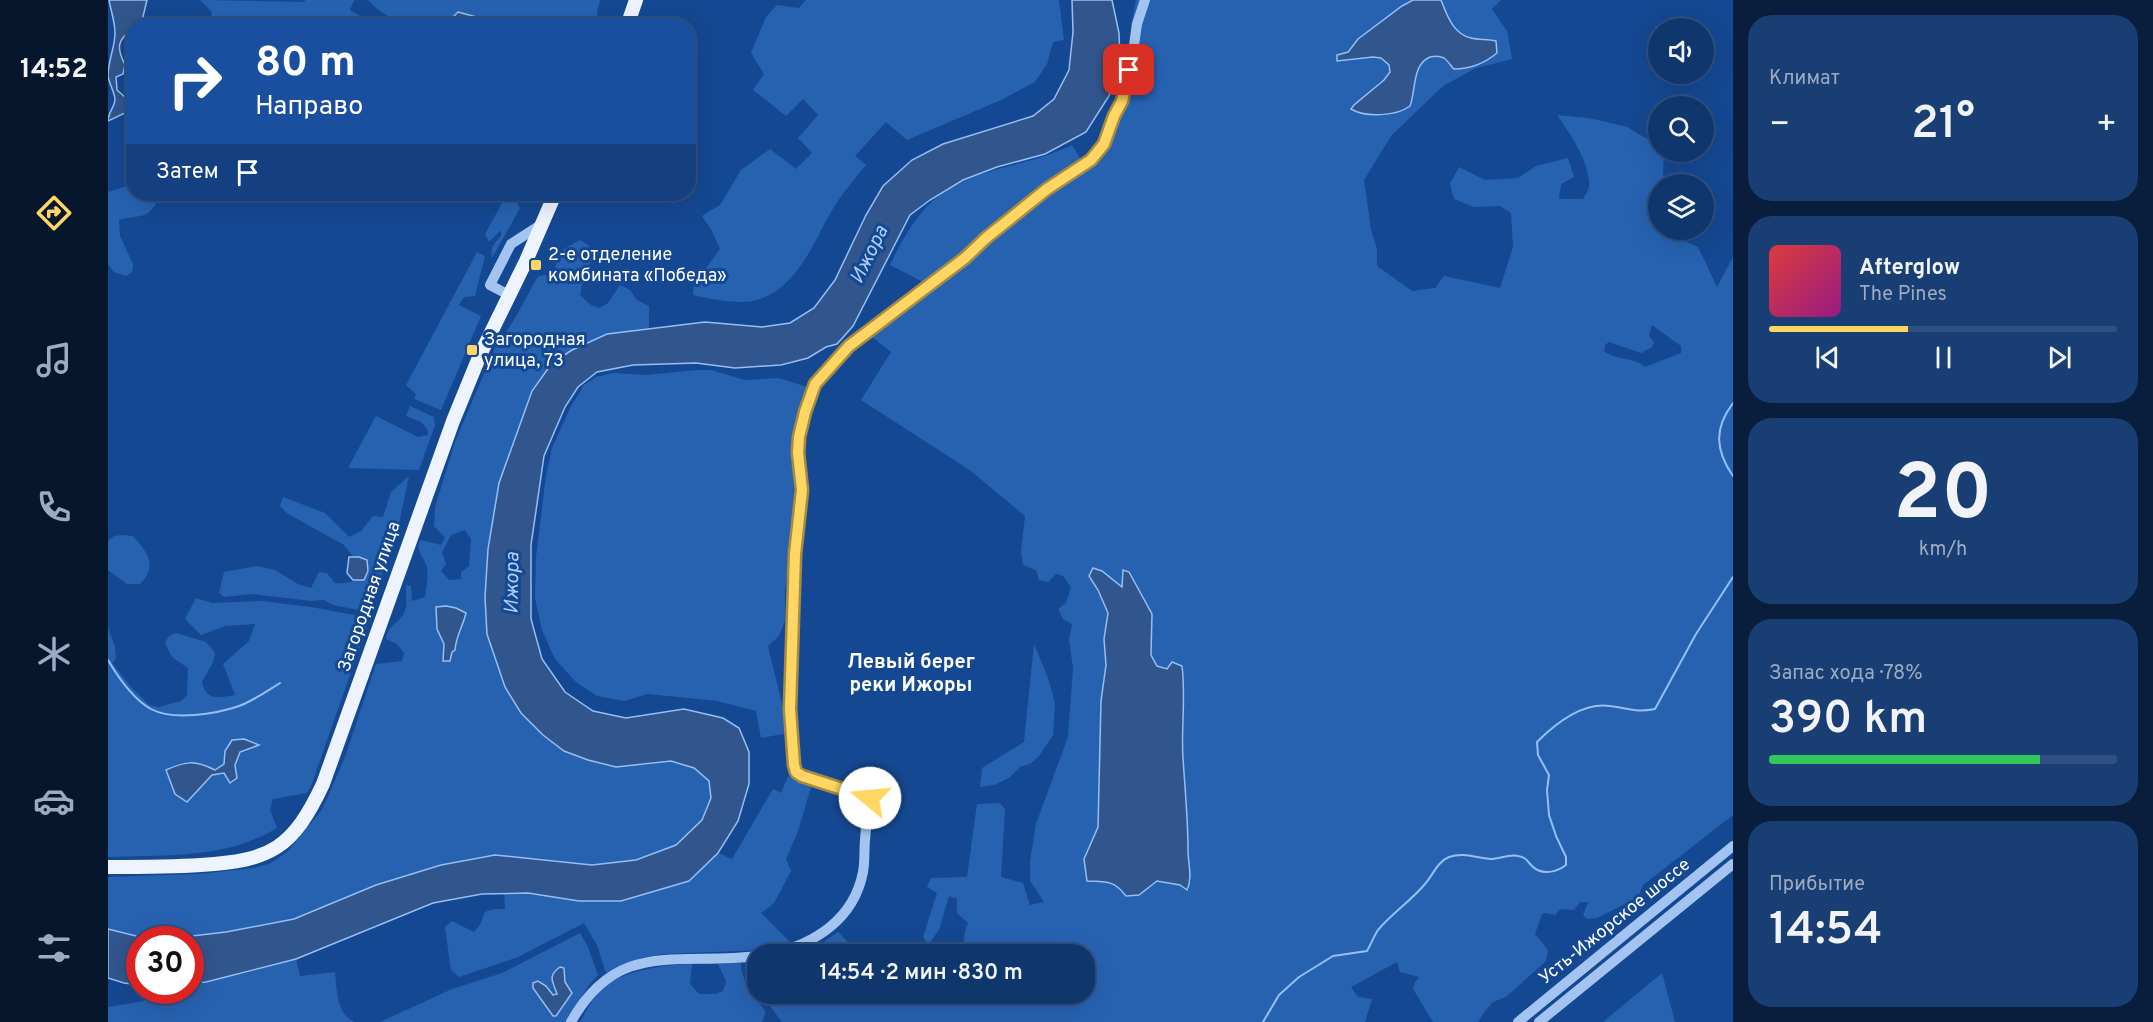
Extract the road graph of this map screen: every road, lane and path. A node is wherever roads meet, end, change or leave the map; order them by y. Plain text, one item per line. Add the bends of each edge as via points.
1 (636, 0) edge
2 (1145, 0) edge
3 (630, 18) edge
4 (552, 201) edge
5 (542, 224) junction
6 (509, 295) junction
7 (1733, 846) edge
8 (1733, 864) edge
9 (108, 867) edge
10 (804, 944) edge
11 (747, 956) edge
12 (571, 1022) edge
13 (1518, 1022) edge
14 (1539, 1022) edge

1 - 3 main road
2 - 10 street via 1122,101 1104,144 1091,160 1047,189 965,258 849,346 815,384 798,453 802,490 795,554 792,752 796,772 802,776 870,798 863,872 854,897 836,924
4 - 5 main road, Загородная улица
5 - 6 main road, Загородная улица
5 - 6 street via 511,244 490,285
6 - 9 main road, Загородная улица via 449,431 323,784 301,824 276,847 246,861
7 - 13 street, Усть-Ижорское шоссе
8 - 14 street, Усть-Ижорское шоссе
11 - 12 street via 663,958 631,965 594,989

